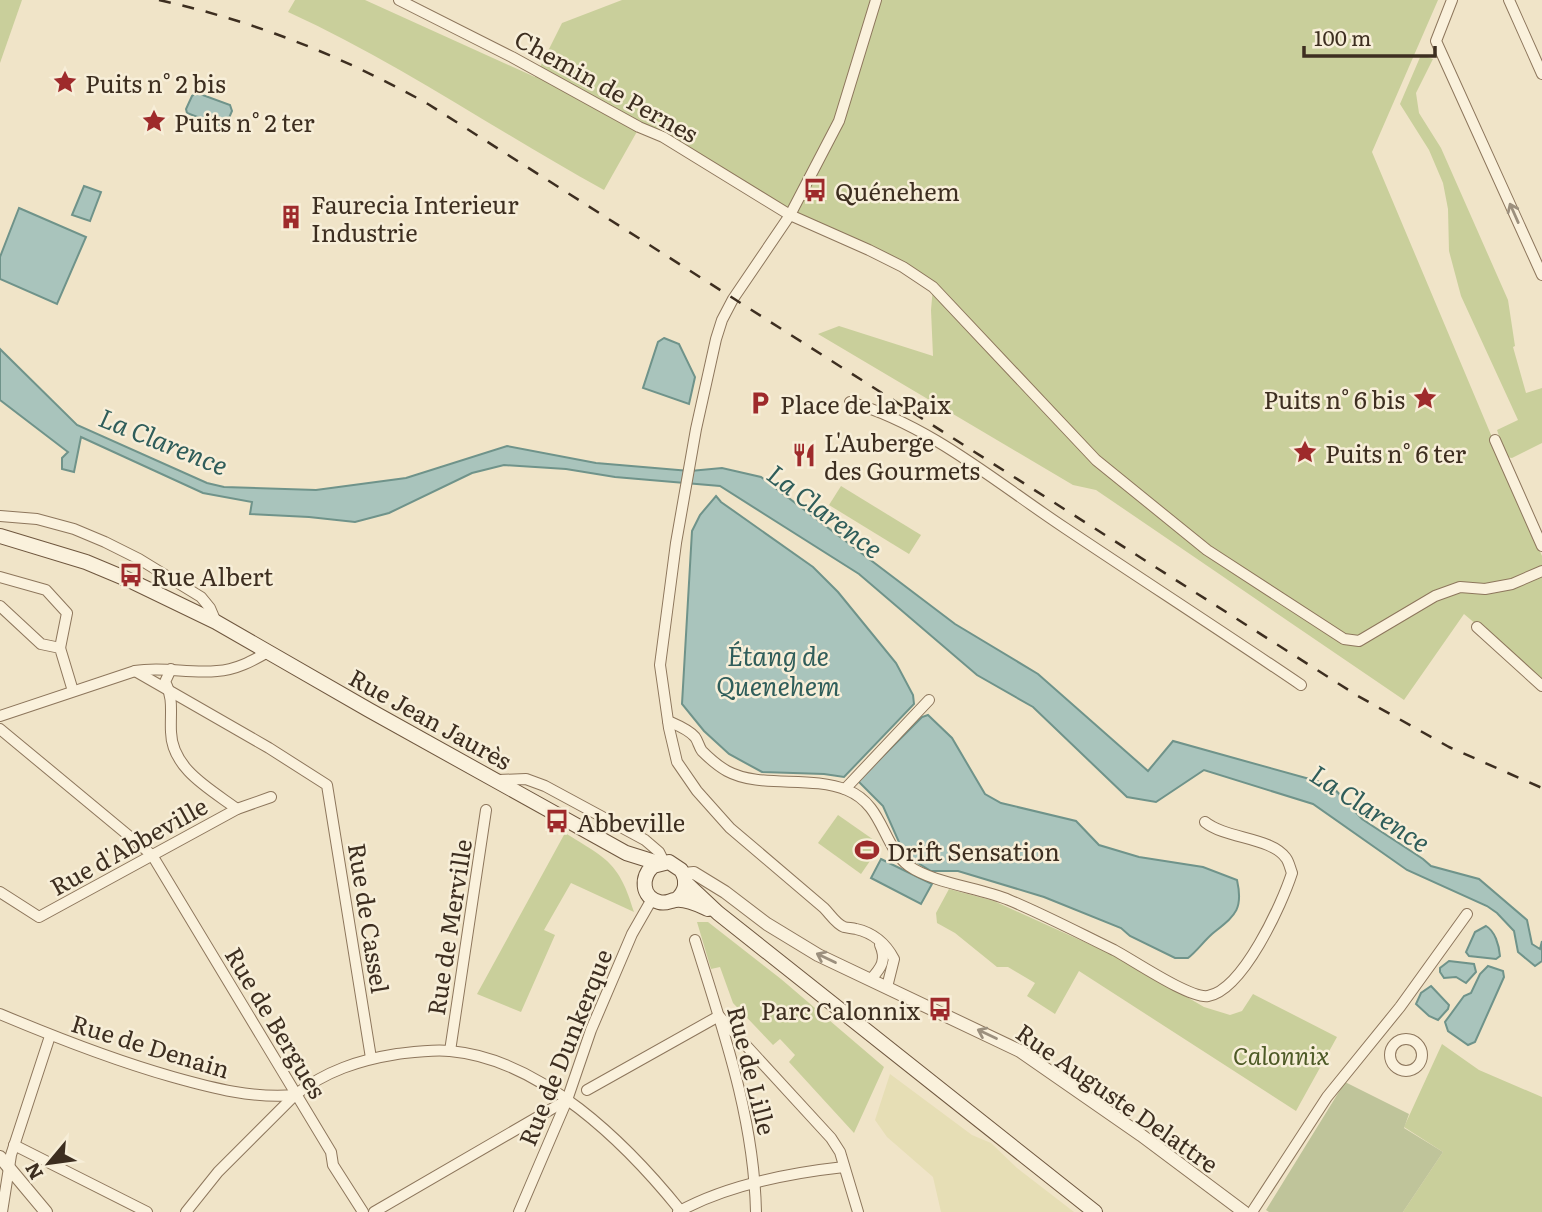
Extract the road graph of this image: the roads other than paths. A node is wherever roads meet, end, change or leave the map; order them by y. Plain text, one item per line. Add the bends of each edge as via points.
1 (399, 0) edge
2 (876, 0) edge
3 (1452, 0) edge
4 (1509, 0) edge
5 (1542, 74) edge
6 (790, 215) junction
7 (1542, 275) edge
8 (850, 402) dead end
9 (1495, 440) dead end
10 (0, 516) edge
11 (0, 536) edge
12 (1542, 546) edge
13 (1542, 571) edge
14 (0, 577) edge
15 (0, 606) edge
16 (216, 622) junction
17 (1477, 627) dead end
18 (61, 648) junction
19 (268, 652) junction
20 (171, 669) junction
21 (135, 671) junction
22 (1301, 685) dead end
23 (1542, 686) edge
24 (73, 691) junction
25 (171, 693) junction
26 (929, 700) dead end
27 (0, 716) edge
28 (668, 721) junction
29 (0, 729) edge
30 (498, 780) junction
31 (845, 789) junction
32 (271, 797) dead end
33 (237, 809) junction
34 (486, 810) dead end
35 (1205, 822) dead end
36 (626, 853) junction
37 (152, 855) junction
38 (661, 863) junction
39 (685, 878) junction
40 (644, 880) junction
41 (0, 892) edge
42 (652, 899) junction
43 (676, 900) junction
44 (718, 913) junction
45 (1466, 914) dead end
46 (877, 939) junction
47 (695, 940) dead end
48 (871, 979) junction
49 (887, 987) junction
50 (0, 1014) edge
51 (719, 1016) junction
52 (50, 1036) junction
53 (1378, 1036) junction
54 (1391, 1046) dead end
55 (450, 1051) junction
56 (371, 1058) junction
57 (587, 1090) dead end
58 (295, 1095) junction
59 (567, 1100) junction
60 (13, 1145) junction
61 (4, 1161) edge
62 (844, 1167) junction
63 (756, 1183) junction
64 (679, 1211) edge
65 (2, 1212) edge
66 (46, 1212) edge
67 (147, 1212) edge
68 (186, 1212) edge
69 (363, 1212) edge
70 (374, 1212) edge
71 (519, 1212) edge
72 (756, 1212) edge
73 (859, 1212) edge
74 (1095, 1212) edge
75 (1244, 1212) edge
76 (1252, 1212) edge

1 - 6 street, Chemin de Pernes via 663,137
2 - 6 street via 839,121
7 -> 3 street via 1436,41
4 - 5 street
6 - 13 street, Chemin de Pernes via 903,267 933,287 1096,460 1208,550 1344,639 1359,641 1434,596 1460,586 1485,589
6 - 28 street via 733,299 716,339 690,463 660,665
8 - 22 street via 909,424
9 - 12 street
10 - 16 street, Rue Jean Jaurès via 37,519 105,542 201,597
11 - 16 main road, Rue Jean Jaurès via 129,579
14 - 18 street via 46,590 67,612
15 - 18 street via 41,644
16 - 19 main road, Rue Jean Jaurès
17 - 23 street
18 - 24 street
19 - 20 street via 244,665 217,671
19 - 30 main road, Rue Jean Jaurès
20 - 21 street
20 - 25 street via 165,682
21 - 24 street
21 - 25 street
24 - 27 street
25 - 33 street via 175,754 191,774
25 - 56 street, Rue de Cassel via 327,786
26 - 31 street
28 - 31 street via 696,737 703,751 728,771
28 - 46 street via 677,762 730,828 843,927
29 - 37 street, Rue de Bergues
30 - 36 main road, Rue Jean Jaurès
30 - 38 street via 526,779 545,786 645,840 659,852
31 - 35 street via 876,813 909,865 1009,900 1129,957 1187,992 1206,997 1222,990 1241,971 1266,935 1292,873 1286,857 1274,848 1216,831
32 - 33 street, Rue d'Abbeville
33 - 37 street, Rue d'Abbeville
34 - 55 street, Rue de Merville
36 - 38 main road, Rue Jean Jaurès
36 - 40 main road, Rue Jean Jaurès
37 - 41 street, Rue d'Abbeville via 39,918
37 - 58 street, Rue de Bergues
38 - 39 main road via 673,864
38 - 40 main road via 649,870
39 - 43 main road
39 - 44 main road
48 -> 39 street, Rue Auguste Delattre via 818,955 694,873
40 - 42 main road
42 - 43 main road
42 - 59 street, Rue de Dunkerque via 591,1030
43 - 44 main road
44 - 74 main road
45 - 53 street
46 - 48 street via 884,963
46 - 49 street via 894,959
47 - 51 street, Rue de Lille
48 - 49 street, Rue Auguste Delattre
75 -> 49 street, Rue Auguste Delattre via 1020,1051
50 - 52 street, Rue de Denain
51 - 57 street
51 - 62 street via 831,1138
51 - 63 street, Rue de Lille via 734,1063
52 - 58 street, Rue de Denain via 194,1083 242,1093
52 - 60 street
53 - 54 street
53 - 76 street via 1327,1097
55 - 56 street
55 - 59 street via 517,1069
56 - 58 street via 338,1068
58 - 68 street via 218,1172
58 - 69 street, Rue de Bergues
59 - 64 street via 623,1144
59 - 70 street
59 - 71 street, Rue de Dunkerque
60 - 61 street
60 - 67 street
61 - 65 street
61 - 66 street
62 - 63 street
62 - 73 street
63 - 64 street
63 - 72 street, Rue de Lille

